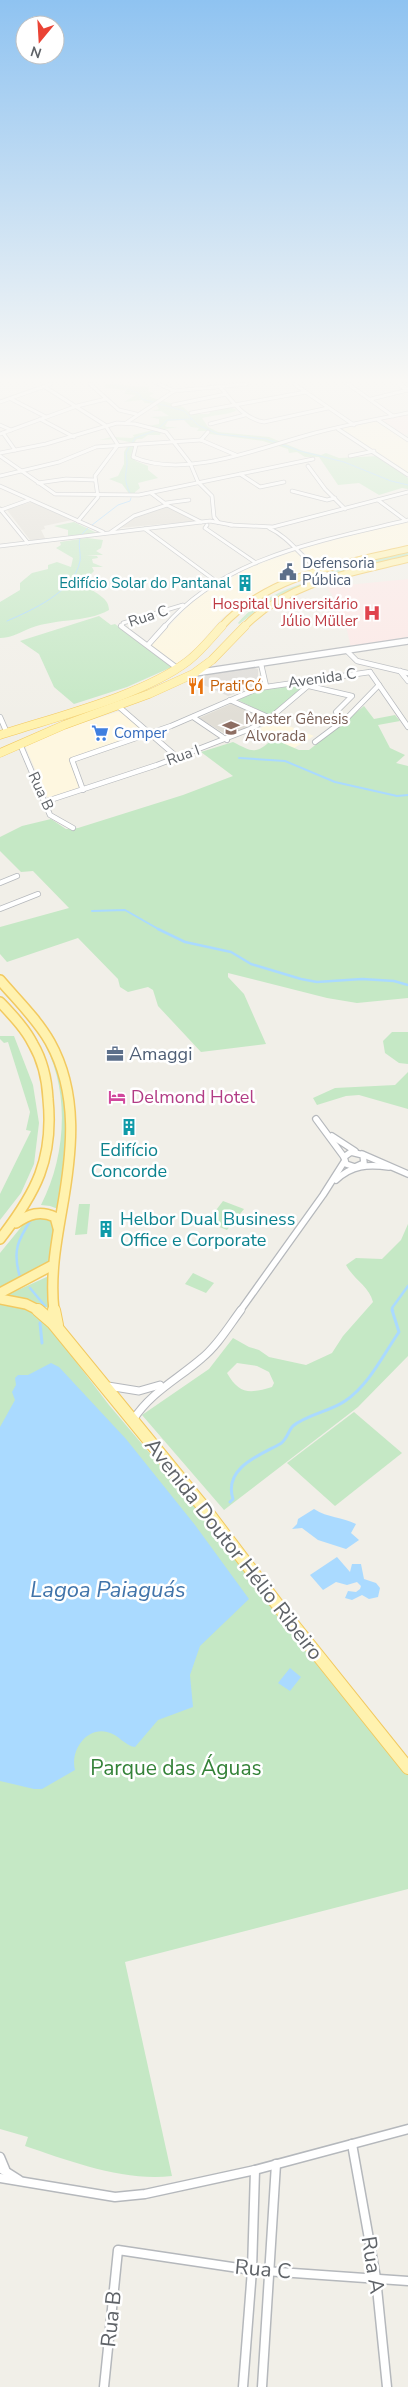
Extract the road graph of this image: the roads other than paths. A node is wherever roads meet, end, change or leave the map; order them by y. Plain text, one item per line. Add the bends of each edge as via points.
1 (19, 495) edge
2 (97, 495) edge
3 (121, 495) edge
4 (135, 495) edge
5 (154, 495) edge
6 (211, 495) edge
7 (309, 495) edge
8 (333, 495) edge
9 (395, 495) edge
10 (24, 498) junction
11 (335, 498) junction
12 (30, 500) junction
13 (190, 500) dead end
14 (378, 500) junction
15 (166, 504) junction
16 (0, 509) edge
17 (345, 509) junction
18 (214, 517) junction
19 (407, 520) edge
20 (78, 522) junction
21 (201, 523) junction
22 (208, 523) junction
23 (217, 523) junction
24 (279, 525) junction
25 (267, 527) junction
26 (145, 530) junction
27 (279, 532) junction
28 (105, 533) junction
29 (111, 533) junction
30 (28, 543) junction
31 (0, 546) edge
32 (297, 549) junction
33 (408, 549) edge
34 (407, 559) edge
35 (256, 563) junction
36 (320, 571) junction
37 (336, 577) junction
38 (217, 582) junction
39 (185, 604) junction
40 (408, 642) edge
41 (148, 645) junction
42 (347, 651) junction
43 (261, 664) junction
44 (376, 666) junction
45 (177, 668) junction
46 (400, 671) junction
47 (370, 672) junction
48 (195, 673) junction
49 (408, 673) edge
50 (316, 679) junction
51 (301, 681) junction
52 (408, 681) edge
53 (309, 685) junction
54 (379, 685) junction
55 (266, 686) junction
56 (230, 700) junction
57 (98, 703) junction
58 (118, 706) junction
59 (336, 712) dead end
60 (0, 717) edge
61 (193, 717) junction
62 (270, 718) junction
63 (408, 728) edge
64 (150, 733) junction
65 (4, 734) edge
66 (227, 740) junction
67 (315, 742) dead end
68 (20, 744) junction
69 (0, 753) edge
70 (177, 757) junction
71 (83, 790) junction
72 (44, 802) junction
73 (73, 828) dead end
74 (17, 876) dead end
75 (0, 883) edge
76 (38, 894) dead end
77 (0, 909) edge
78 (0, 980) edge
79 (0, 1002) edge
80 (316, 1119) dead end
81 (324, 1131) junction
82 (359, 1153) junction
83 (344, 1159) junction
84 (359, 1166) junction
85 (389, 1167) junction
86 (408, 1174) edge
87 (323, 1195) junction
88 (8, 1229) junction
89 (59, 1229) junction
90 (0, 1239) edge
91 (51, 1266) junction
92 (0, 1293) edge
93 (0, 1299) edge
94 (59, 1330) junction
95 (166, 1382) junction
96 (103, 1385) junction
97 (133, 1420) junction
98 (408, 1768) edge
99 (408, 2129) edge
100 (352, 2144) junction
101 (0, 2157) edge
102 (276, 2164) junction
103 (2, 2169) edge
104 (255, 2170) junction
105 (0, 2178) edge
106 (19, 2180) junction
107 (118, 2250) joint
108 (252, 2270) junction
109 (271, 2271) junction
110 (376, 2278) junction
111 (408, 2281) edge
112 (104, 2387) edge
113 (243, 2387) edge
114 (262, 2387) edge
115 (386, 2387) edge

1 - 10 street
2 - 20 street via 94,505
3 - 4 street
5 - 15 street
6 - 18 street
7 - 11 street via 327,500
8 - 11 street
9 - 14 street
10 - 12 street
10 - 16 street
11 - 17 street
12 - 16 street
12 - 20 street
13 - 15 street
14 - 17 street
14 - 19 street
15 - 21 street
15 - 29 street via 134,516
16 - 30 street
17 - 24 street
18 - 22 street
18 - 23 street
19 - 32 street
20 - 28 street
21 - 22 street
21 - 26 street
22 - 23 street
22 - 35 street via 205,528
23 - 25 street
24 - 25 street
24 - 27 street
25 - 27 street
26 - 29 street
26 - 38 street
27 - 32 street
28 - 29 street
28 - 30 street
30 - 31 street
32 - 35 street
32 - 36 street
33 - 36 main road
34 - 37 main road
35 - 38 street
36 - 37 street
36 - 45 main road via 278,585 246,604
37 - 48 main road via 304,587 270,604
38 - 39 street
39 - 41 street
39 - 41 street, Rua C via 122,624
40 - 42 street
41 - 45 street, Rua C
42 - 43 street
42 - 44 street via 357,661
43 - 48 street
43 - 55 street
44 - 46 street
44 - 47 street
45 - 57 main road
46 - 49 street
46 - 52 street
47 - 50 street, Avenida C
47 - 54 street, Avenida C
48 - 58 main road
50 - 51 street, Avenida C
50 - 53 street, Rua I
51 - 53 street
51 - 55 street, Avenida C
53 - 59 street via 352,696
53 - 62 street, Rua I
54 - 63 street, Avenida C
54 - 67 street via 347,718
55 - 56 street, Avenida C
56 - 61 street, Avenida C
56 - 62 street
57 - 58 main road
57 - 65 main road
58 - 64 street
58 - 68 main road
60 - 65 street
61 - 64 street, Avenida C
61 - 66 street
62 - 66 street, Rua I
64 - 70 street
64 - 71 street, Avenida C via 72,760
65 - 68 main road
66 - 70 street, Rua I
68 - 69 main road
68 - 72 street, Rua B
70 - 71 street, Rua I
71 - 72 street, Rua I
72 - 73 street, Rua B via 50,814
74 - 75 street
76 - 77 street
78 - 89 main road, Avenida Doutor Hélio Ribeiro via 49,1040 68,1090 73,1124
79 - 88 main road via 39,1054 52,1122 46,1163 36,1190
80 - 81 street
81 - 82 street
81 - 83 street
82 - 83 street via 351,1152
82 - 84 street via 365,1160
82 - 85 street
83 - 84 street via 352,1166
83 - 87 street
84 - 85 street
84 - 87 street via 340,1176
85 - 86 street
87 - 95 street via 214,1347
88 - 89 main road via 34,1212 44,1212 55,1216
88 - 90 main road
89 - 91 main road, Avenida Doutor Hélio Ribeiro
91 - 92 main road
91 - 94 main road, Avenida Doutor Hélio Ribeiro via 52,1298
93 - 94 main road, Avenida Doutor Hélio Ribeiro via 43,1311
94 - 96 main road, Avenida Doutor Hélio Ribeiro
95 - 96 street via 139,1391
95 - 97 street via 150,1396
96 - 97 main road, Avenida Doutor Hélio Ribeiro
97 - 98 main road, Avenida Doutor Hélio Ribeiro
99 - 100 street
100 - 102 street
100 - 110 street, Rua A
101 - 103 street
102 - 104 street
102 - 109 street
103 - 106 street
104 - 106 street via 168,2191 115,2197
104 - 108 street
105 - 106 street
107 - 108 street, Rua C
107 - 112 street, Rua B
108 - 109 street, Rua C
108 - 113 street
109 - 110 street, Rua C
109 - 114 street
110 - 111 street, Rua C
110 - 115 street, Rua A

